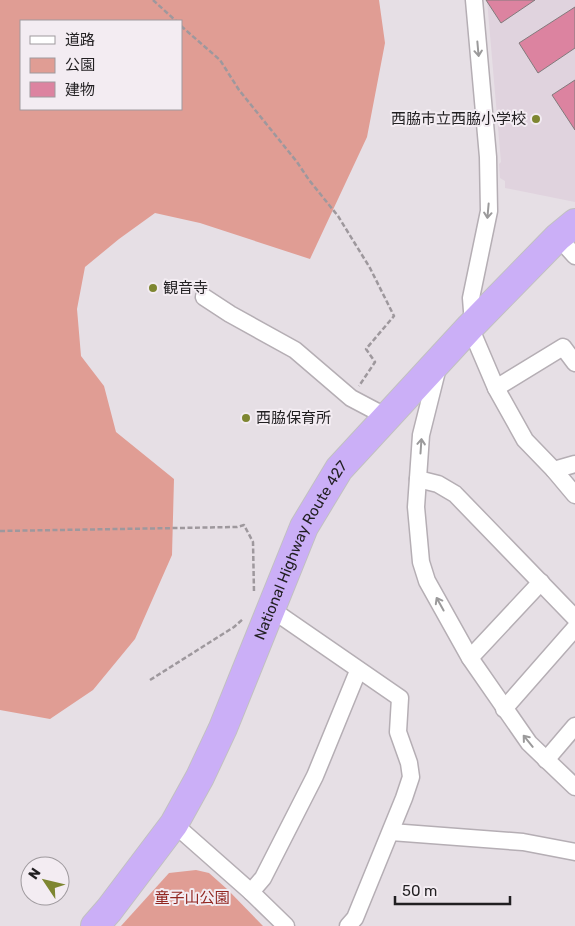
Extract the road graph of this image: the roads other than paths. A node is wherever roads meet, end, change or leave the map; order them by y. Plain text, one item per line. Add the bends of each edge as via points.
1 (474, 0) edge
2 (569, 239) edge
3 (204, 297) dead end
4 (472, 326) junction
5 (440, 361) junction
6 (575, 363) edge
7 (496, 388) junction
8 (387, 417) junction
9 (575, 464) edge
10 (554, 470) junction
11 (418, 479) junction
12 (575, 495) edge
13 (541, 582) junction
14 (265, 598) junction
15 (575, 618) edge
16 (575, 628) edge
17 (470, 658) junction
18 (358, 671) junction
19 (504, 709) junction
20 (575, 726) edge
21 (546, 760) junction
22 (575, 787) edge
23 (174, 824) junction
24 (391, 832) junction
25 (575, 852) edge
26 (251, 892) junction
27 (95, 926) edge
28 (286, 926) edge
29 (348, 926) edge

1 -> 4 street via 488,157 489,211 472,298
2 - 4 highway, National Highway Route 427
3 - 8 street via 295,350 351,398
4 - 5 highway, National Highway Route 427
4 - 7 street
5 - 8 highway, National Highway Route 427
11 -> 5 street via 421,435
6 - 7 street via 563,347
7 - 10 street via 526,440
8 - 14 highway, National Highway Route 427 via 339,469
9 - 10 street
10 - 12 street
11 - 13 street via 438,484 454,494
17 -> 11 street via 427,581 421,562 416,507
13 - 15 street
13 - 17 street
14 - 18 street
14 - 23 highway, National Highway Route 427 via 223,728
16 - 19 street
17 - 19 street
18 - 24 street via 400,698 398,732 411,777
18 - 26 street via 315,776 263,878
21 -> 19 street via 528,743
20 - 21 street
21 - 22 street
23 - 26 street
23 - 27 highway, National Highway Route 427
24 - 25 street via 523,842
24 - 29 street via 355,918
26 - 28 street

